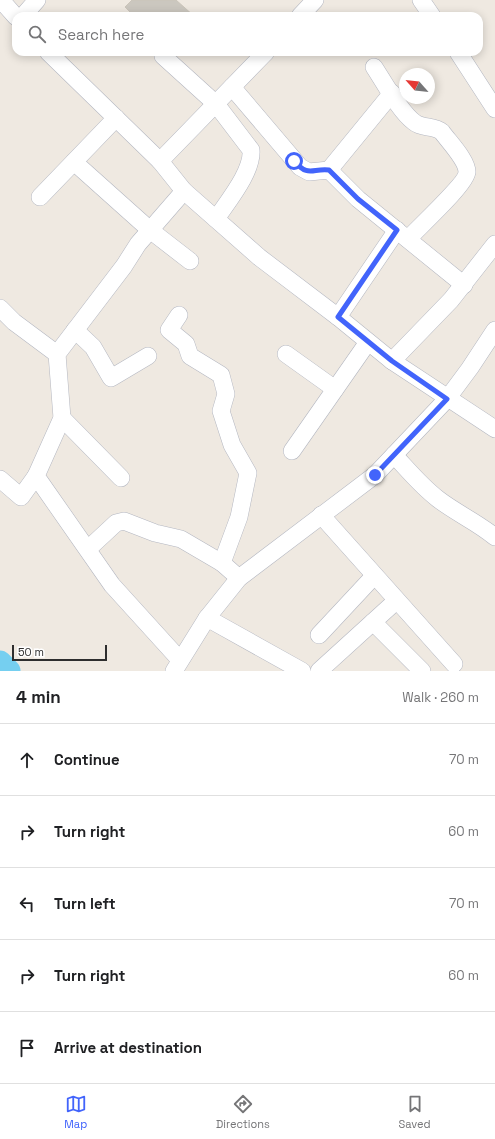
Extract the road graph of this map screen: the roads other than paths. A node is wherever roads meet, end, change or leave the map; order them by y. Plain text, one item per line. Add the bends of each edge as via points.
1 (1, 0) edge
2 (37, 0) edge
3 (315, 0) edge
4 (421, 0) edge
5 (12, 12) edge
6 (26, 12) edge
7 (304, 12) edge
8 (429, 12) edge
9 (52, 56) edge
10 (163, 56) dead end
11 (262, 56) edge
12 (461, 56) edge
13 (374, 67) dead end
14 (232, 87) junction
15 (392, 94) junction
16 (216, 104) junction
17 (494, 104) edge
18 (116, 118) junction
19 (160, 161) junction
20 (74, 162) junction
21 (329, 170) junction
22 (184, 191) junction
23 (40, 197) dead end
24 (216, 220) junction
25 (150, 230) junction
26 (402, 235) junction
27 (495, 244) edge
28 (190, 262) dead end
29 (464, 285) junction
30 (0, 308) edge
31 (179, 315) dead end
32 (338, 317) junction
33 (75, 330) junction
34 (495, 330) edge
35 (368, 342) junction
36 (56, 354) junction
37 (286, 354) dead end
38 (148, 356) dead end
39 (392, 361) junction
40 (335, 389) junction
41 (447, 399) junction
42 (62, 418) junction
43 (495, 429) edge
44 (292, 451) dead end
45 (394, 455) junction
46 (36, 476) junction
47 (121, 478) dead end
48 (0, 479) edge
49 (321, 515) junction
50 (495, 537) edge
51 (88, 549) junction
52 (222, 563) junction
53 (374, 576) junction
54 (239, 578) junction
55 (396, 601) junction
56 (207, 618) junction
57 (373, 622) junction
58 (319, 635) dead end
59 (454, 664) dead end
60 (177, 666) edge
61 (302, 671) edge
62 (319, 671) edge
63 (422, 671) edge

1 - 5 street
2 - 6 street
3 - 7 street
4 - 8 street
9 - 18 street
10 - 16 street
11 - 14 street
12 - 17 street
13 - 15 street
14 - 16 street
14 - 21 street via 300,167 309,172
15 - 21 street
15 - 26 street via 414,122 442,132 465,164 467,171 462,183
16 - 19 street
16 - 24 street via 251,150 252,158
18 - 19 street
18 - 20 street
19 - 22 street
20 - 23 street
20 - 25 street
21 - 26 street via 358,199
22 - 24 street
22 - 25 street
24 - 32 street via 259,257
25 - 28 street
25 - 33 street
26 - 29 street
26 - 32 street
27 - 29 street
29 - 39 street
30 - 36 street
31 - 52 street via 169,330 186,344 190,356 221,375 226,394 221,411 232,445 248,473 240,517
32 - 35 street
33 - 36 street
33 - 38 street via 92,347 111,378
34 - 41 street
35 - 39 street
35 - 40 street
36 - 42 street
37 - 40 street
39 - 41 street
40 - 44 street
41 - 43 street
41 - 45 street
42 - 46 street
42 - 47 street
45 - 49 street via 375,475
45 - 50 street via 424,488
46 - 48 street via 21,497
46 - 51 street
49 - 53 street
49 - 54 street
51 - 52 street via 116,523 124,521 155,533 181,539
51 - 60 street via 112,586
52 - 54 street
53 - 55 street
53 - 58 street
54 - 56 street
55 - 57 street
55 - 59 street
56 - 60 street
56 - 61 street
57 - 62 street
57 - 63 street

